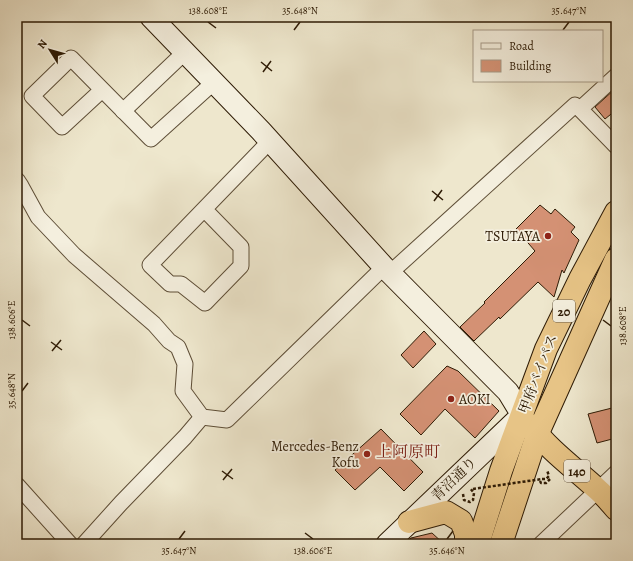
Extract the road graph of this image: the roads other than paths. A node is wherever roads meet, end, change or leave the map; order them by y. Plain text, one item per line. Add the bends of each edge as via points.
1 (151, 17) edge
2 (185, 52) junction
3 (616, 76) edge
4 (214, 82) junction
5 (102, 90) junction
6 (580, 109) junction
7 (123, 111) junction
8 (270, 140) junction
9 (616, 146) edge
10 (17, 180) edge
11 (204, 210) junction
12 (616, 212) edge
13 (616, 259) edge
14 (387, 270) junction
15 (522, 414) junction
16 (202, 418) junction
17 (538, 435) junction
18 (616, 473) edge
19 (19, 490) edge
20 (598, 490) junction
21 (616, 509) edge
22 (409, 522) junction
23 (70, 544) edge
24 (84, 544) edge
25 (387, 544) edge
26 (466, 544) edge
27 (478, 544) edge
28 (502, 544) edge
29 (541, 544) edge

1 - 2 street
2 - 4 street
2 - 7 street
3 - 6 street
4 - 7 street via 151,139
4 - 8 street
5 - 5 street via 71,58 32,96 62,127
5 - 7 street
6 - 9 street
6 - 14 street via 575,104
8 - 11 street
8 - 14 street
10 - 16 street via 38,217 74,255 178,347 185,364 183,391
11 - 11 street via 150,265 170,284 181,284 205,303 241,266 242,247
12 - 15 highway, 甲府バイパス / 20 via 546,349
13 - 17 highway, 甲府バイパス / 20
14 - 15 street via 508,392
14 - 16 street via 337,311 227,420
15 - 17 highway, 140
15 - 22 street, 青沼通り
15 - 27 highway, 甲府バイパス / 20
16 - 24 street
17 - 20 highway, 140
17 - 28 highway, 甲府バイパス / 20
18 - 20 street
19 - 23 street
20 - 21 highway, 140
20 - 29 street
22 - 25 street, 青沼通り
22 - 26 highway via 446,512 460,521 466,534

